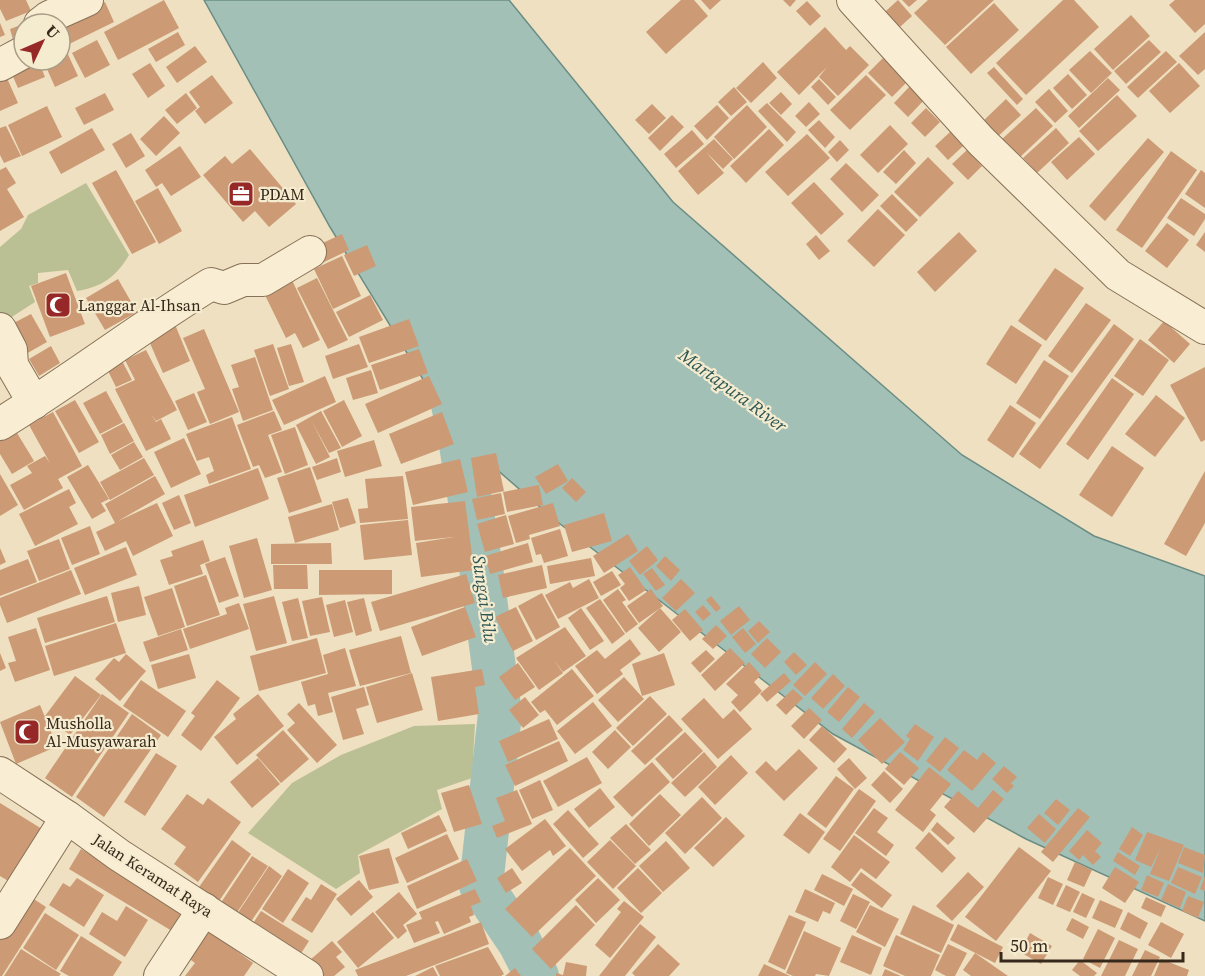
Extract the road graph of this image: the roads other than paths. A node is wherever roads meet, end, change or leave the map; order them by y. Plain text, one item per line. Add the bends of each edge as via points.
1 (87, 0) edge
2 (853, 0) edge
3 (60, 12) edge
4 (310, 252) dead end
5 (1205, 327) edge
6 (0, 329) edge
7 (34, 403) junction
8 (0, 424) edge
9 (0, 772) edge
10 (67, 817) junction
11 (204, 909) junction
12 (0, 923) edge
13 (160, 976) edge
14 (307, 976) edge

1 - 3 street
2 - 5 street via 981,141 1118,275
4 - 7 street via 263,280 243,280 224,288 211,284
6 - 7 street via 11,350 12,365
7 - 8 street
9 - 10 street, Jalan Keramat Raya
10 - 11 street, Jalan Keramat Raya
10 - 12 street
11 - 13 street
11 - 14 street, Jalan Keramat Raya

